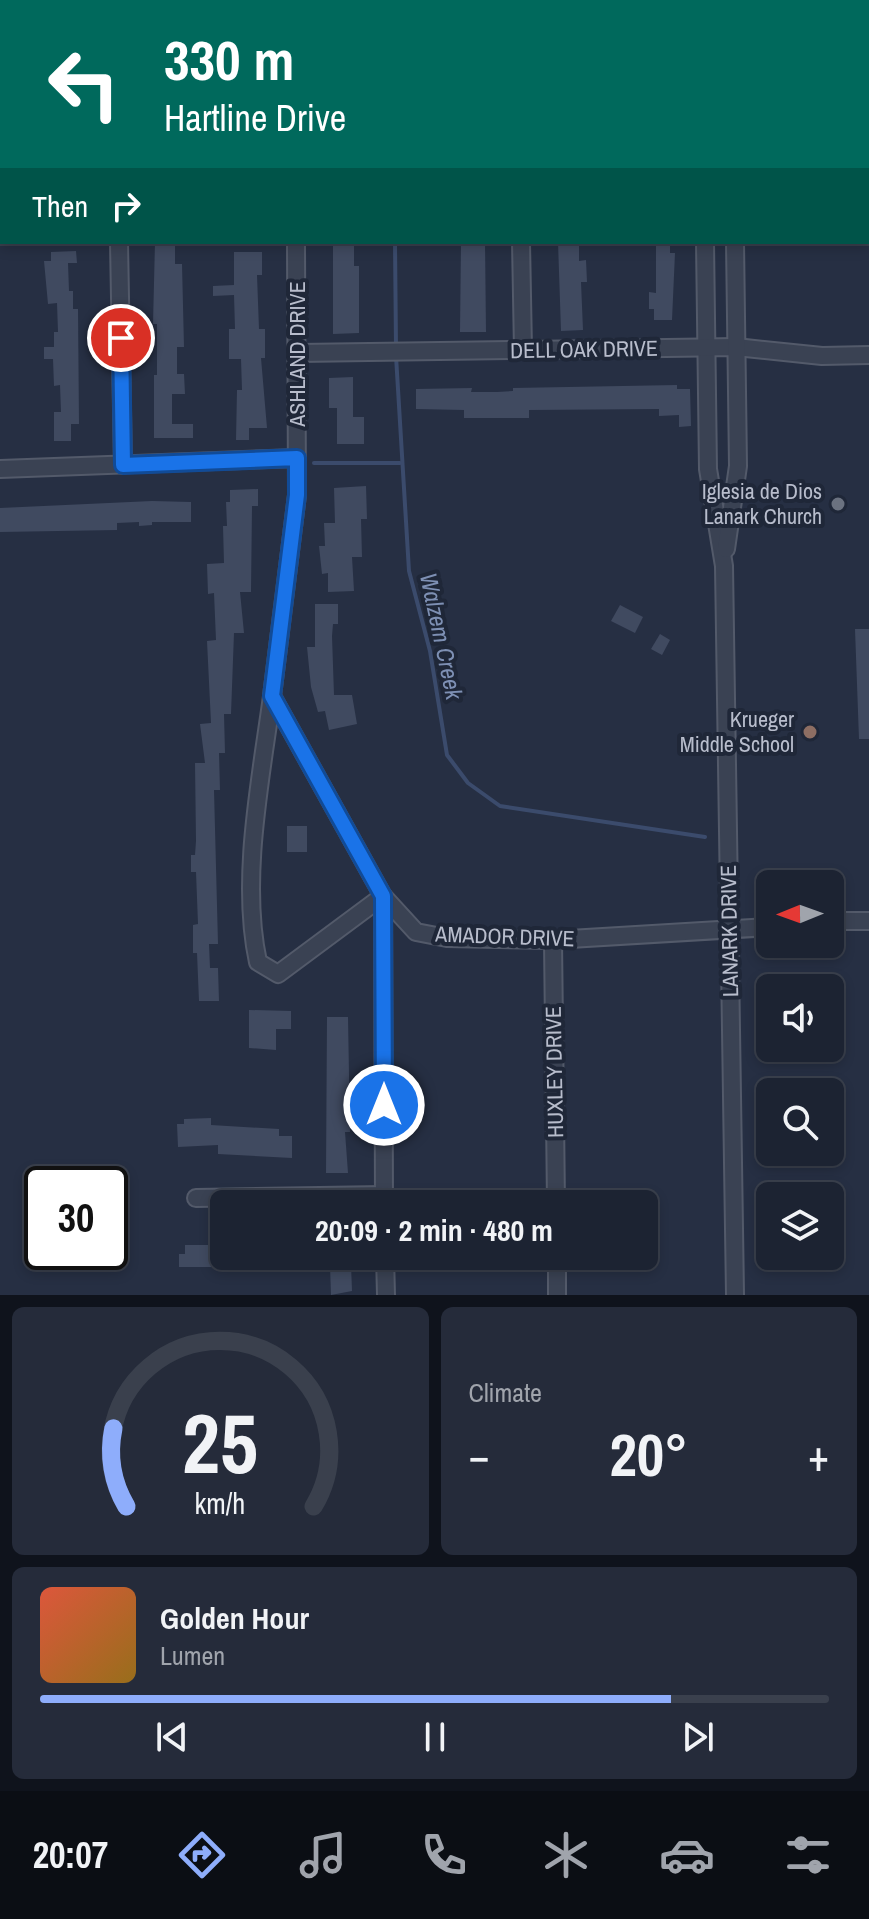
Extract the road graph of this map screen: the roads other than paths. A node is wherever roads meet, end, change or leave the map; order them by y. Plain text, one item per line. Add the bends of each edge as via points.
1 (119, 244) edge
2 (296, 244) edge
3 (521, 244) edge
4 (705, 244) edge
5 (735, 244) edge
6 (706, 347) junction
7 (736, 347) junction
8 (523, 350) junction
9 (299, 353) junction
10 (869, 355) edge
11 (297, 458) junction
12 (123, 465) junction
13 (0, 469) edge
14 (724, 566) junction
15 (272, 696) junction
16 (383, 896) junction
17 (844, 921) edge
18 (869, 921) edge
19 (756, 928) edge
20 (729, 930) junction
21 (553, 940) junction
22 (384, 1190) edge
23 (556, 1190) edge
24 (196, 1198) dead end
25 (210, 1198) edge
26 (385, 1270) edge
27 (557, 1270) edge
28 (386, 1295) edge
29 (557, 1295) edge
30 (735, 1295) edge

1 - 12 street
2 - 9 street, ASHLAND DRIVE
3 - 8 street
4 - 6 street, LANARK DRIVE
5 - 7 street, LANARK DRIVE
6 - 7 street, DELL OAK DRIVE
6 - 8 street, DELL OAK DRIVE
6 - 14 street, LANARK DRIVE via 708,469
7 - 10 street, DELL OAK DRIVE
7 - 14 street, LANARK DRIVE via 738,466
8 - 9 street, DELL OAK DRIVE
9 - 11 street, ASHLAND DRIVE
11 - 12 street
11 - 15 street, ASHLAND DRIVE
12 - 13 street
14 - 20 street, LANARK DRIVE
15 - 16 street
15 - 16 street via 253,884 258,962 278,974
16 - 21 street, AMADOR DRIVE via 416,932 447,938
16 - 22 street
17 - 18 street
19 - 20 street, AMADOR DRIVE
20 - 21 street, AMADOR DRIVE
20 - 30 street, LANARK DRIVE
21 - 23 street, HUXLEY DRIVE
24 - 25 street
26 - 28 street
27 - 29 street

